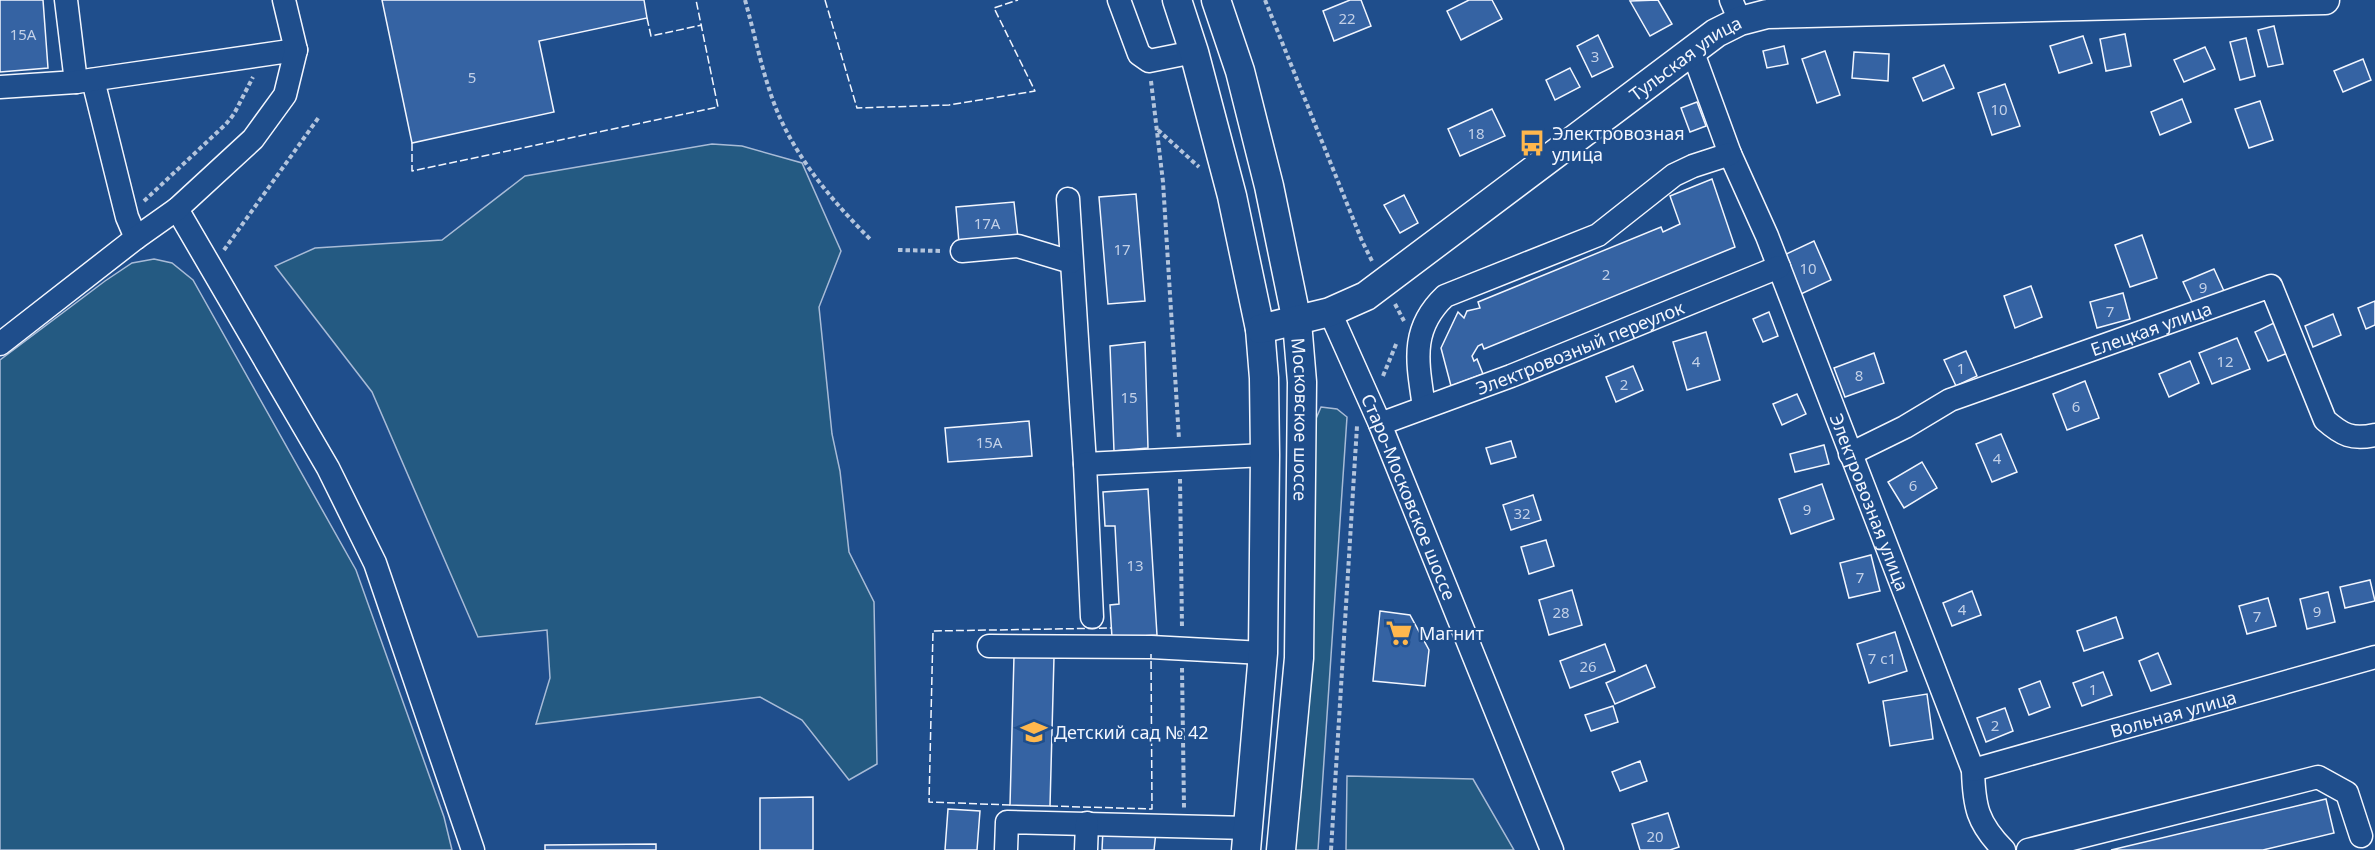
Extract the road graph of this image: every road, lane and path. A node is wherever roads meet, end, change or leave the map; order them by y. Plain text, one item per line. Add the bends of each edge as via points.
1 (66, 0) edge
2 (284, 0) edge
3 (745, 0) edge
4 (1119, 0) edge
5 (1177, 0) edge
6 (1216, 0) edge
7 (1265, 0) edge
8 (2325, 0) edge
9 (1735, 11) edge
10 (296, 50) junction
11 (1692, 50) junction
12 (1194, 52) junction
13 (1149, 61) junction
14 (85, 81) junction
15 (0, 87) edge
16 (1157, 130) junction
17 (1730, 154) junction
18 (1232, 196) junction
19 (1068, 199) dead end
20 (177, 209) junction
21 (136, 238) junction
22 (870, 239) dead end
23 (898, 250) dead end
24 (962, 251) joint
25 (1071, 262) junction
26 (1779, 267) junction
27 (1383, 284) junction
28 (1330, 312) junction
29 (1297, 322) junction
30 (1405, 323) dead end
31 (1260, 329) junction
32 (1401, 333) dead end
33 (0, 344) edge
34 (1424, 407) junction
35 (1375, 414) junction
36 (2375, 435) edge
37 (1850, 454) junction
38 (1265, 455) junction
39 (1180, 459) junction
40 (1084, 464) junction
41 (1092, 617) dead end
42 (989, 646) dead end
43 (1182, 650) junction
44 (1263, 654) junction
45 (2375, 657) edge
46 (1973, 770) junction
47 (1087, 823) junction
48 (1184, 827) junction
49 (2361, 836) dead end
50 (1247, 839) edge
51 (473, 850) edge
52 (1006, 850) edge
53 (1086, 850) edge
54 (1281, 850) edge
55 (1331, 850) edge
56 (1552, 850) edge
57 (2004, 850) edge
58 (2028, 850) edge

1 - 14 street
2 - 10 street
3 - 22 path via 780,118 798,151 838,206
4 - 13 street via 1139,54
5 - 12 main road, Московское шоссе
6 - 29 main road, Московское шоссе via 1240,71 1269,186
7 - 27 path
8 - 9 main road, Тульская улица via 1767,14
9 - 11 main road, Тульская улица via 1716,33
10 - 14 street
10 - 20 street via 285,95 253,139
11 - 17 street, Электровозная улица
11 - 27 main road, Тульская улица
12 - 13 street
12 - 18 main road, Московское шоссе
13 - 16 path
14 - 15 street
14 - 21 street
16 - 18 path
16 - 39 path
17 - 26 street, Электровозная улица
17 - 34 street via 1674,176 1598,235 1445,296 1428,316 1419,337 1418,370
18 - 31 main road, Московское шоссе
19 - 25 street
20 - 21 street
20 - 51 street via 328,468 375,562
21 - 33 street
23 - 24 path
24 - 25 street via 1018,246
25 - 40 street
26 - 34 street, Электровозный переулок via 1511,376
26 - 37 street, Электровозная улица
27 - 28 main road, Тульская улица
27 - 30 path
28 - 29 main road, Тульская улица
28 - 35 street, Старо-Московское шоссе
29 - 31 main road, Тульская улица
29 - 54 main road, Московское шоссе via 1302,382 1299,658
31 - 38 main road, Московское шоссе
32 - 35 path
34 - 35 street, Электровозный переулок
35 - 55 path via 1357,425
35 - 56 street, Старо-Московское шоссе
36 - 37 street, Елецкая улица via 2362,438 2341,434 2325,420 2271,286 1950,400
37 - 46 street, Электровозная улица
38 - 39 street
38 - 44 main road, Московское шоссе
39 - 40 street
39 - 43 path
40 - 41 street
42 - 43 street
43 - 44 street
43 - 48 path
44 - 50 main road, Московское шоссе
45 - 46 street, Вольная улица
46 - 57 street, Электровозная улица via 1974,803 1988,834
47 - 48 street
47 - 52 street via 1008,822
47 - 53 street
48 - 50 street
49 - 58 street via 2347,793 2318,777

